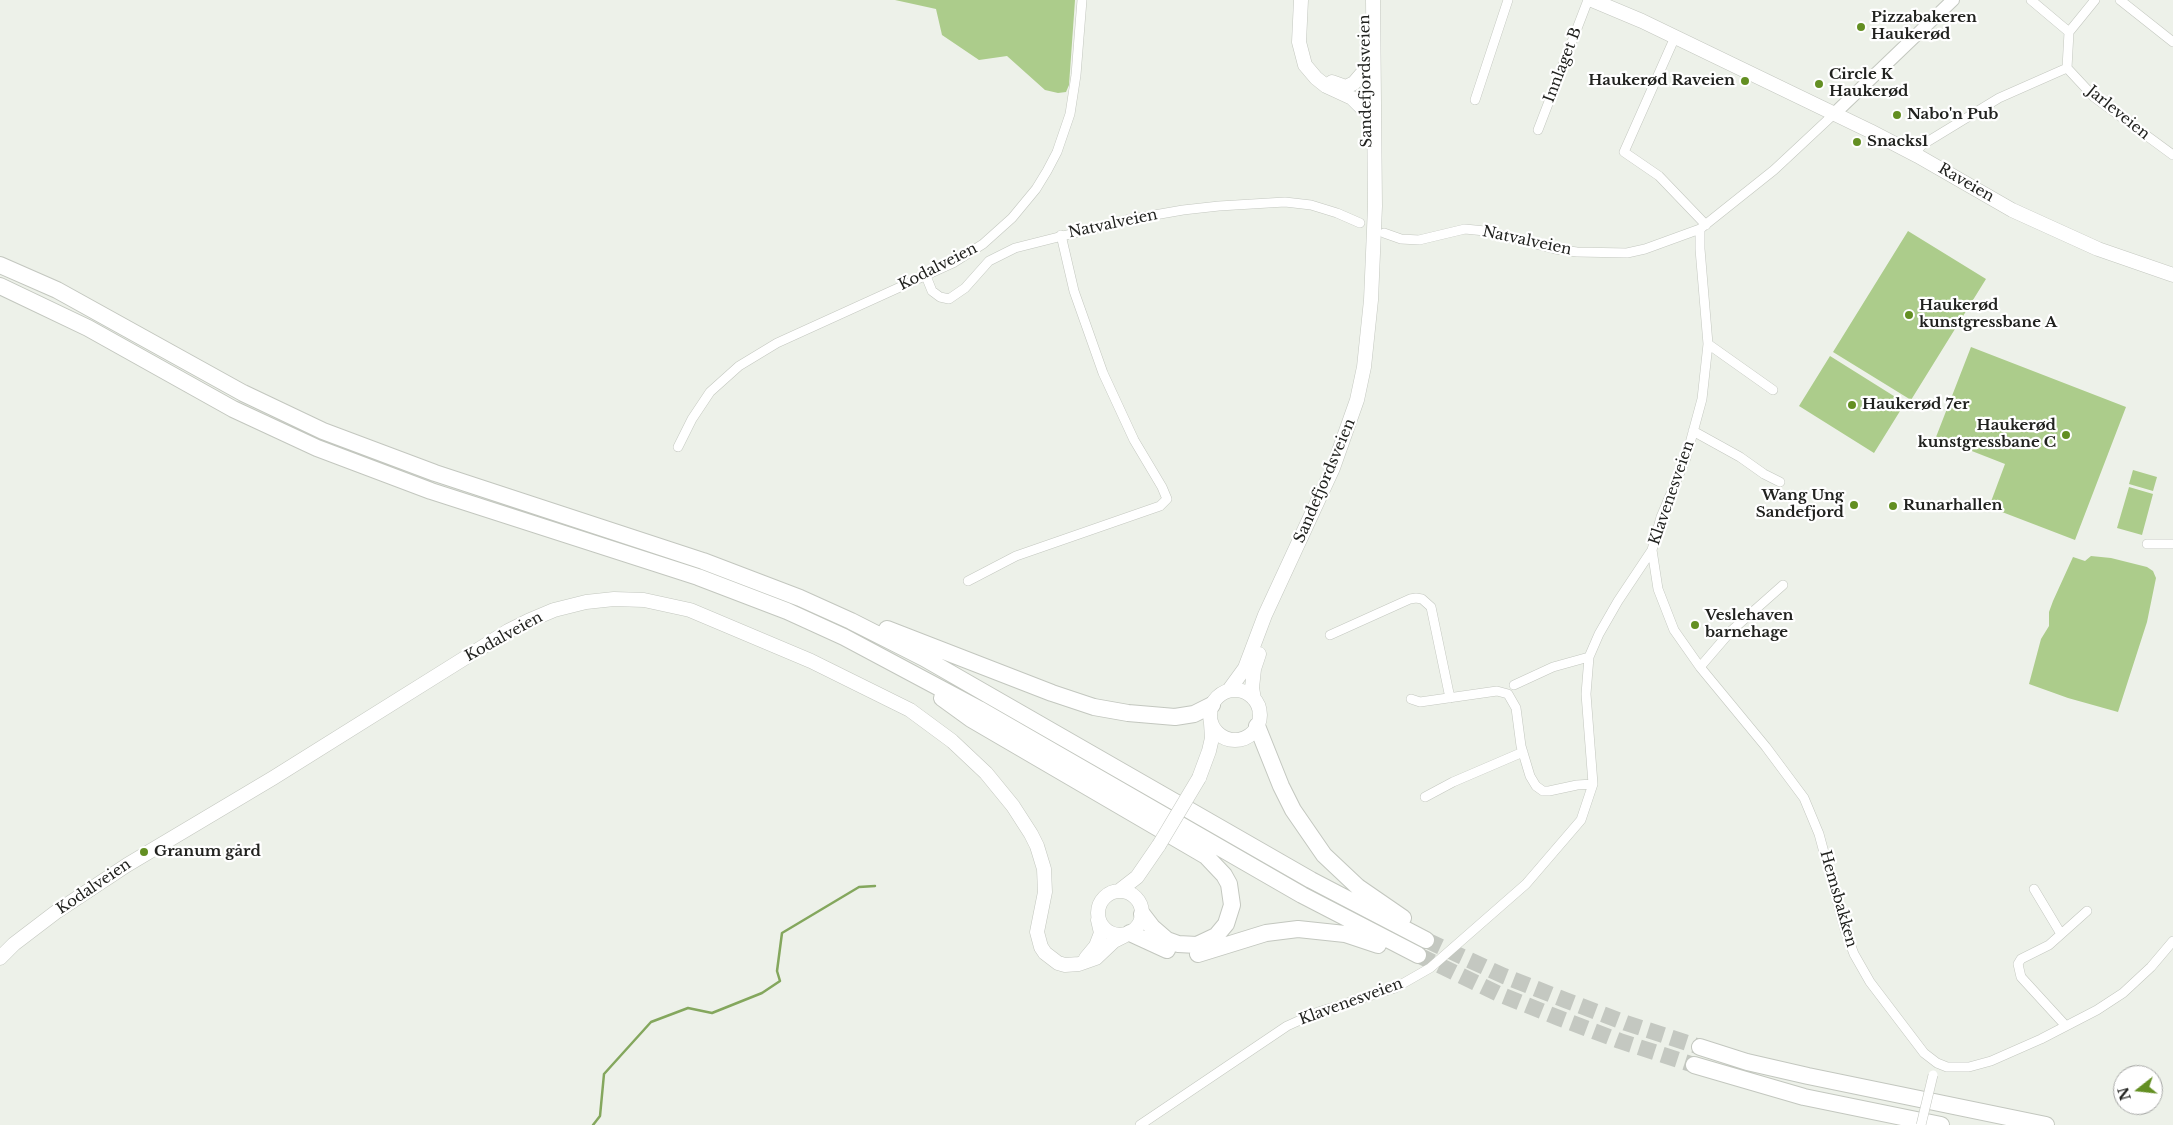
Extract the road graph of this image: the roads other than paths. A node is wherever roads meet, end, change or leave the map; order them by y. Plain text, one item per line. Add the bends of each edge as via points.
1 (1082, 0) edge
2 (1301, 0) edge
3 (1309, 0) edge
4 (1365, 0) edge
5 (1373, 0) edge
6 (1508, 0) edge
7 (1953, 0) edge
8 (2031, 0) edge
9 (2095, 0) edge
10 (2120, 0) edge
11 (1596, 1) edge
12 (2069, 32) junction
13 (1676, 37) junction
14 (2173, 42) edge
15 (2067, 68) junction
16 (1366, 69) junction
17 (1475, 100) dead end
18 (1367, 113) junction
19 (1834, 114) junction
20 (1538, 130) dead end
21 (1914, 154) junction
22 (2173, 155) edge
23 (1360, 224) dead end
24 (1703, 227) junction
25 (1384, 233) dead end
26 (1061, 235) junction
27 (1372, 251) junction
28 (0, 265) edge
29 (2173, 275) edge
30 (926, 276) junction
31 (0, 286) edge
32 (1708, 344) junction
33 (1773, 390) dead end
34 (1693, 431) junction
35 (678, 447) dead end
36 (1780, 482) dead end
37 (2147, 544) dead end
38 (2173, 544) edge
39 (1652, 550) junction
40 (1290, 561) junction
41 (968, 581) dead end
42 (1783, 585) dead end
43 (800, 598) junction
44 (1330, 635) dead end
45 (844, 637) junction
46 (1589, 657) junction
47 (1700, 667) junction
48 (1514, 686) dead end
49 (1230, 690) junction
50 (1450, 698) junction
51 (1254, 699) junction
52 (1411, 699) dead end
53 (1212, 705) junction
54 (1211, 722) junction
55 (1257, 726) junction
56 (1233, 740) junction
57 (1523, 752) junction
58 (1199, 778) junction
59 (1593, 784) junction
60 (1425, 797) dead end
61 (1159, 845) junction
62 (2034, 889) dead end
63 (1119, 891) junction
64 (1141, 908) junction
65 (2087, 911) dead end
66 (1098, 920) junction
67 (1127, 934) junction
68 (2061, 934) junction
69 (2173, 940) edge
70 (0, 958) edge
71 (1083, 963) junction
72 (2065, 1025) junction
73 (1700, 1047) tunnel mouth
74 (1937, 1063) junction
75 (1694, 1065) tunnel mouth
76 (1140, 1125) edge
77 (1921, 1125) edge
78 (1941, 1125) edge
79 (2046, 1125) edge

1 - 30 street, Kodalveien via 1072,105 1057,152 1047,171 1025,204 997,233 968,254
2 - 18 main road via 1299,42 1306,65 1326,86 1352,98
3 - 16 main road via 1305,40 1308,57 1321,76 1346,87
4 - 16 main road, Sandefjordsveien
5 - 27 main road, Sandefjordsveien via 1375,206
6 - 17 street
7 - 19 street
8 - 12 street
9 - 12 street
10 - 14 street
11 - 13 main road, Raveien
11 - 20 street, Innlaget B
12 - 15 street
13 - 19 main road, Raveien
13 - 24 street via 1624,152 1659,176
15 - 21 street via 1998,98 1922,145
15 - 22 street, Jarleveien via 2094,98
16 - 18 main road, Sandefjordsveien
18 - 27 main road, Sandefjordsveien
19 - 21 main road, Raveien
19 - 24 street, Natvalveien via 1774,170
21 - 29 main road, Raveien via 2012,210 2075,240
23 - 26 street, Natvalveien via 1311,205 1285,202 1183,210
24 - 25 street, Natvalveien via 1645,249 1600,254 1555,249 1465,229 1420,240
24 - 32 street, Klavenesveien via 1700,249
26 - 30 street, Natvalveien via 999,255 989,261 958,295 949,299 932,291
26 - 41 street via 1074,291 1103,373 1134,440 1167,499 1160,506 1016,556
27 - 40 main road, Sandefjordsveien via 1368,331 1357,400 1333,468
28 - 43 highway via 57,290 243,393 323,430 392,458 703,561
30 - 35 street, Kodalveien via 791,336 739,366 701,405
31 - 45 highway via 88,328 241,413 316,448 431,491 706,580
32 - 33 street
32 - 34 street, Klavenesveien via 1702,399
34 - 36 street, Klavenesveien
34 - 39 street, Klavenesveien
37 - 38 street
39 - 46 street, Klavenesveien via 1618,601
39 - 47 street, Hemsbakken via 1654,572 1665,610
40 - 49 main road, Sandefjordsveien via 1245,668
40 - 51 main road, Sandefjordsveien via 1254,669
42 - 47 street via 1731,631
43 - 53 highway via 815,597 891,631 1094,707 1128,714 1175,717 1194,714
43 - 55 highway via 924,658 1296,872 1428,936 1358,887 1324,855 1293,810
44 - 50 street via 1410,599 1422,599 1431,607
45 - 64 highway via 852,649 914,681 971,719 1206,856 1229,884 1230,916 1222,931 1206,942 1188,946 1167,940 1152,928
45 - 67 highway via 918,674 1416,958 1345,934 1313,930 1281,931 1191,954 1175,953
46 - 48 street via 1553,666
46 - 59 street, Klavenesveien via 1586,694
47 - 74 street, Hemsbakken via 1804,798 1819,834 1845,930 1860,966 1911,1038 1924,1054
49 - 51 main road via 1243,691
49 - 53 main road via 1219,695
50 - 52 street via 1420,702
50 - 57 street via 1497,692 1508,694 1516,708
51 - 55 main road via 1260,712
53 - 54 main road
54 - 56 main road via 1221,736
54 - 58 main road via 1212,738
55 - 56 main road via 1250,735
56 - 58 main road via 1216,755
57 - 59 street via 1530,776 1539,789 1549,791
57 - 60 street
58 - 61 main road, bridge
59 - 76 street, Klavenesveien via 1581,820 1530,879 1430,968 1395,988 1318,1012 1288,1026
61 - 63 main road via 1136,877
61 - 64 main road via 1144,880
62 - 68 street
63 - 64 main road via 1131,894
63 - 66 main road via 1108,894 1100,903
64 - 67 main road via 1139,925
65 - 68 street
66 - 67 main road via 1110,934
66 - 71 main road via 1101,933
67 - 71 main road via 1096,958
68 - 72 street via 2049,945 2021,958 2018,964 2021,977
69 - 72 street via 2151,967 2123,993
70 - 71 main road, Kodalveien via 56,912 138,858 508,631 565,607 599,600 628,599 690,610 802,657 887,697 952,741 1001,791 1037,846 1045,882 1037,932 1040,947 1058,963
72 - 74 street via 2042,1039 1979,1065 1958,1068
73 - 79 highway via 1808,1076
74 - 77 street, bridge
75 - 78 highway via 1804,1097

